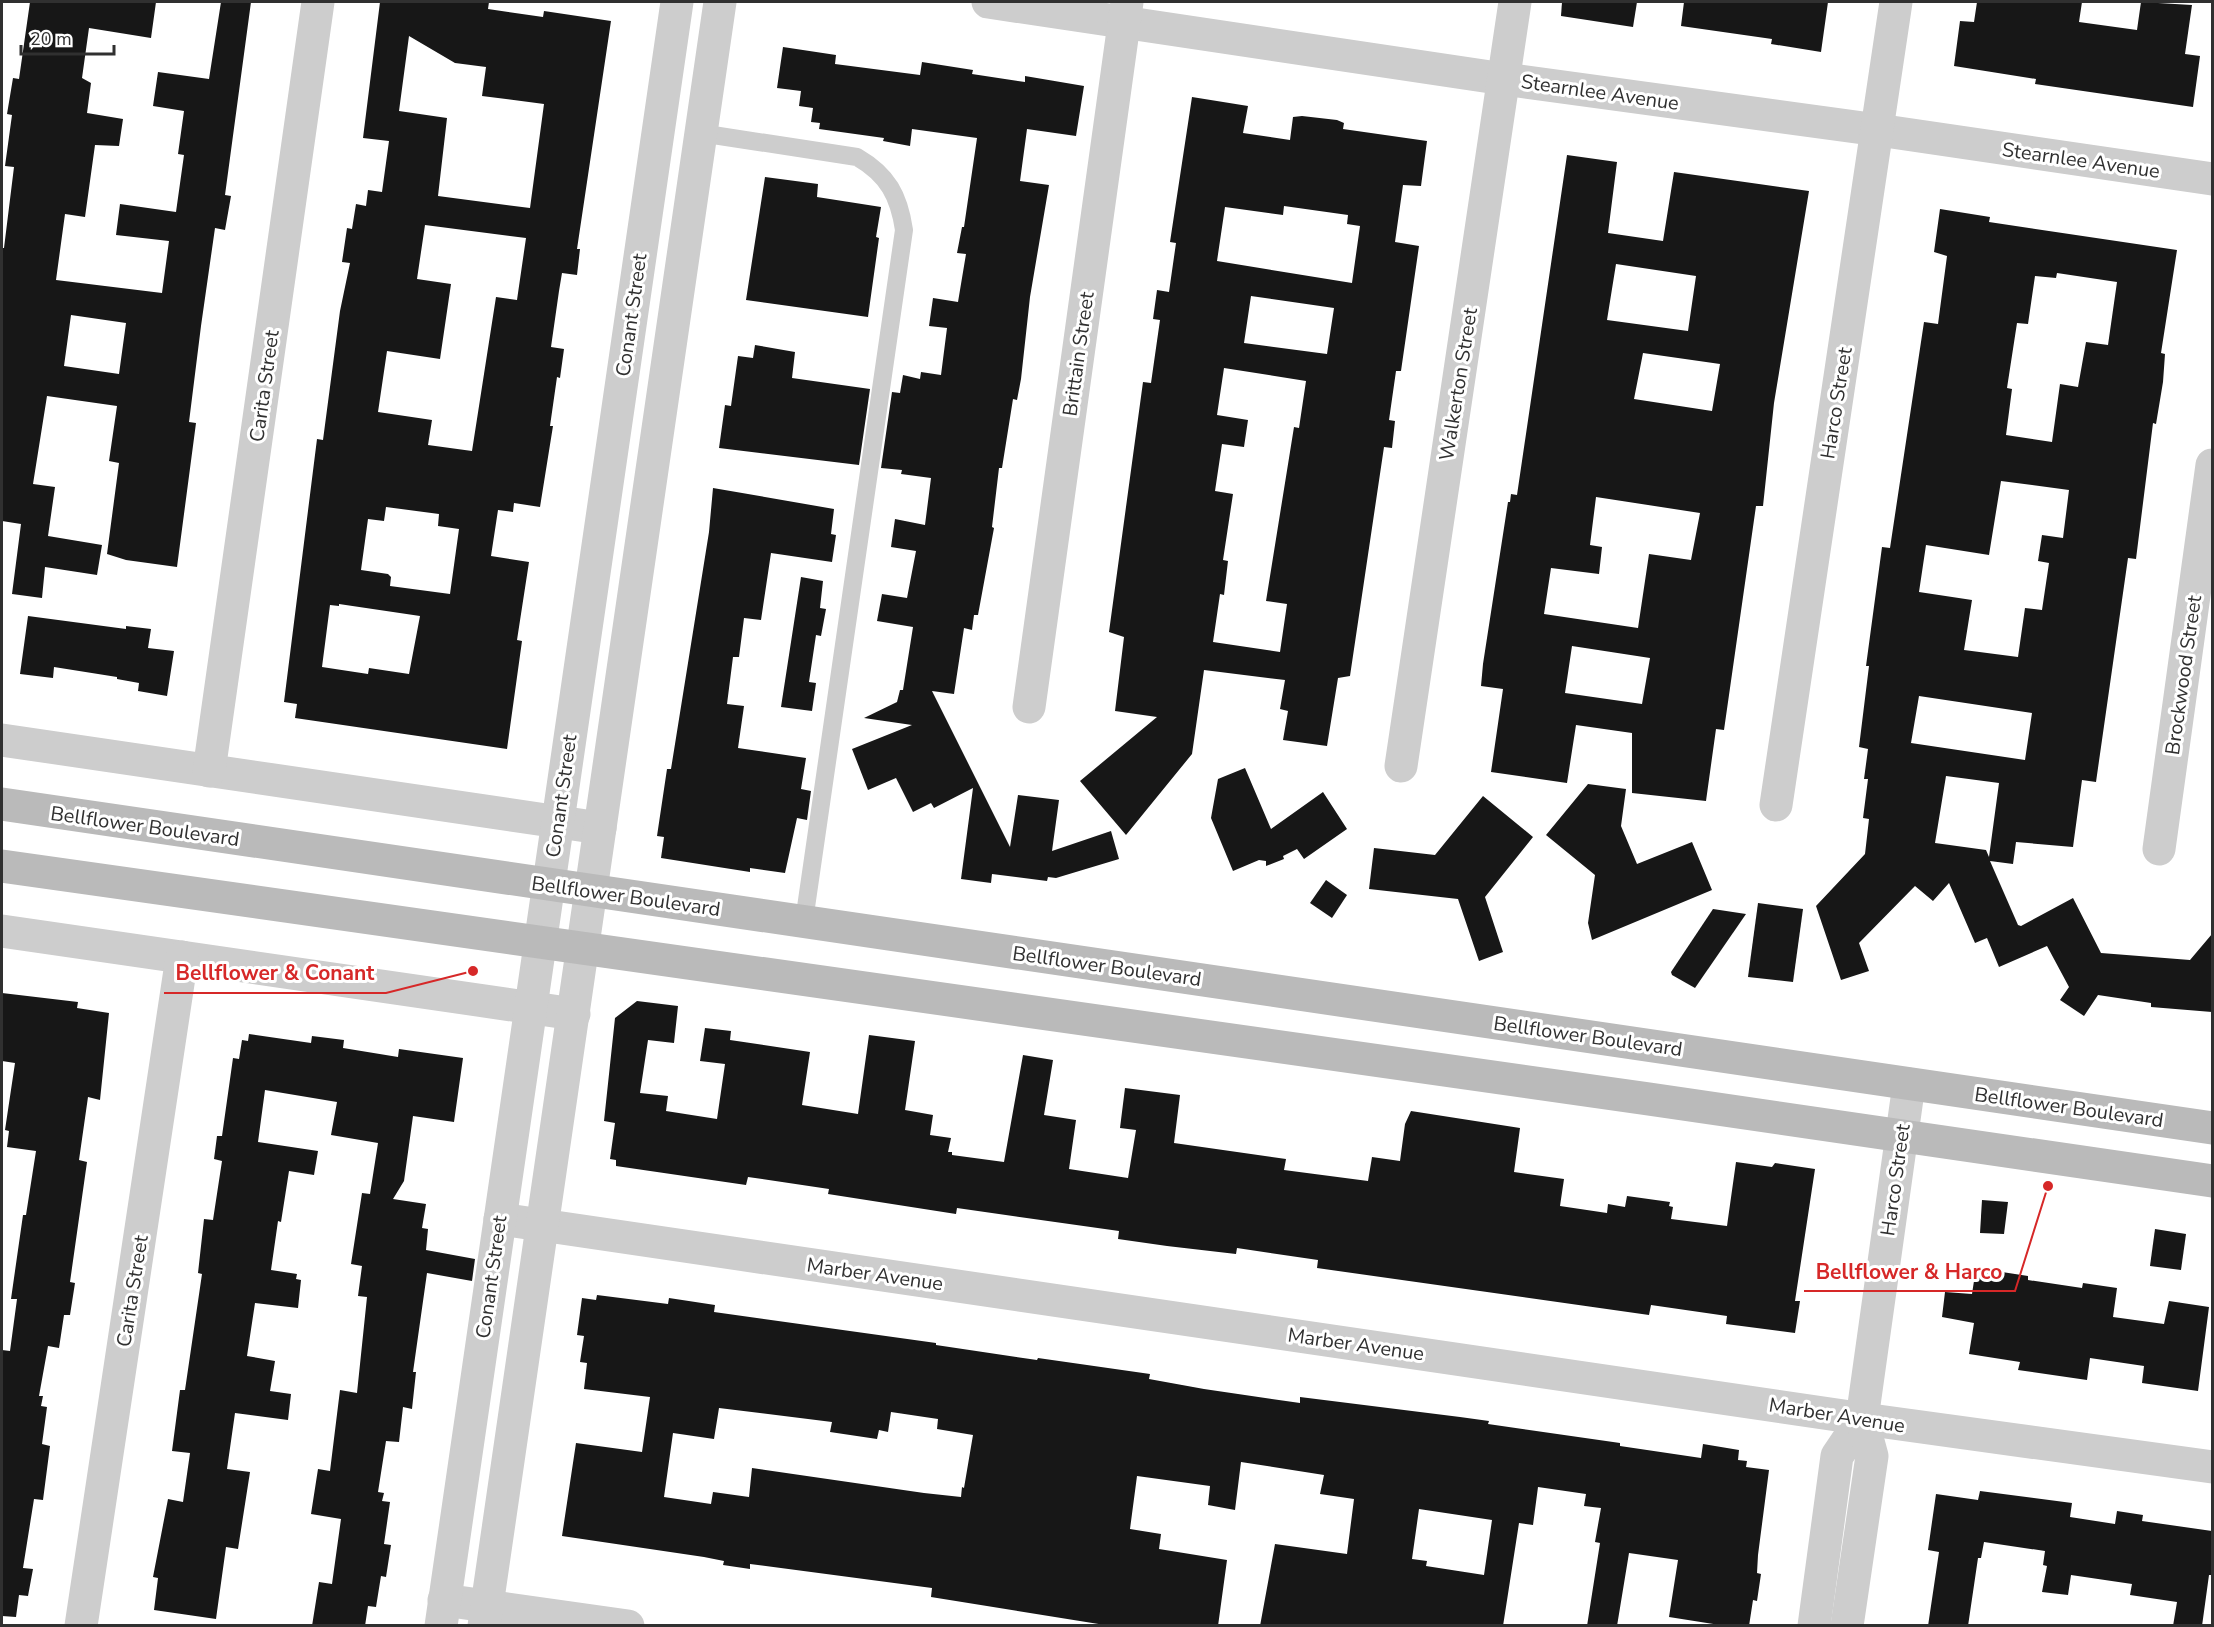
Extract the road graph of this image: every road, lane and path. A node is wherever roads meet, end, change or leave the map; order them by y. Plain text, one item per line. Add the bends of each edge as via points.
1 (318, 2) edge
2 (677, 2) edge
3 (720, 2) edge
4 (988, 2) edge
5 (1515, 2) edge
6 (1896, 2) edge
7 (1125, 11) edge
8 (1504, 79) junction
9 (1878, 130) junction
10 (700, 133) junction
11 (2212, 179) edge
12 (2212, 465) edge
13 (1029, 707) dead end
14 (2, 740) edge
15 (1401, 766) dead end
16 (209, 771) junction
17 (2, 804) edge
18 (1776, 805) dead end
19 (557, 822) junction
20 (600, 828) junction
21 (2159, 849) dead end
22 (2, 866) edge
23 (548, 886) junction
24 (591, 892) junction
25 (804, 921) junction
26 (2, 931) edge
27 (539, 945) junction
28 (583, 951) junction
29 (182, 957) junction
30 (530, 1008) junction
31 (574, 1014) junction
32 (1909, 1084) junction
33 (2212, 1128) edge
34 (1902, 1135) junction
35 (2212, 1181) edge
36 (500, 1220) junction
37 (543, 1226) junction
38 (1862, 1419) junction
39 (2212, 1467) edge
40 (443, 1613) edge
41 (485, 1616) edge
42 (81, 1626) edge
43 (628, 1626) edge
44 (1814, 1626) edge
45 (1847, 1626) edge

1 - 16 street, Carita Street
2 - 19 street, Conant Street
3 - 10 street
4 - 7 street, Stearnlee Avenue
5 - 8 street, Walkerton Street
6 - 9 street, Harco Street
7 - 8 street, Stearnlee Avenue
7 - 13 street, Brittain Street
8 - 9 street, Stearnlee Avenue
8 - 15 street, Walkerton Street
9 - 11 street, Stearnlee Avenue
9 - 18 street, Harco Street
10 - 20 street
10 - 25 lane via 857,157 875,168 889,186 900,205 904,230
12 - 21 street, Brockwood Street
14 - 16 street
16 - 19 street
17 - 23 main road, Bellflower Boulevard
19 - 20 street
19 - 23 street, Conant Street
20 - 24 street
22 - 27 main road
23 - 24 main road, Bellflower Boulevard
23 - 27 street, Conant Street
24 - 25 main road, Bellflower Boulevard
24 - 28 street
25 - 32 main road, Bellflower Boulevard
26 - 29 street
27 - 28 main road
27 - 30 street, Conant Street
28 - 31 street
28 - 34 main road
29 - 30 street
29 - 42 street, Carita Street
30 - 31 street
30 - 36 street, Conant Street
31 - 37 street
32 - 33 main road, Bellflower Boulevard
32 - 34 street, Harco Street
34 - 35 main road
34 - 38 street, Harco Street
36 - 37 street, Marber Avenue
36 - 40 street, Conant Street
37 - 38 street, Marber Avenue
37 - 41 street
38 - 39 street, Marber Avenue
38 - 44 street, Harco Street via 1837,1456
38 - 45 street, Harco Street via 1872,1456
40 - 41 street
41 - 43 street

